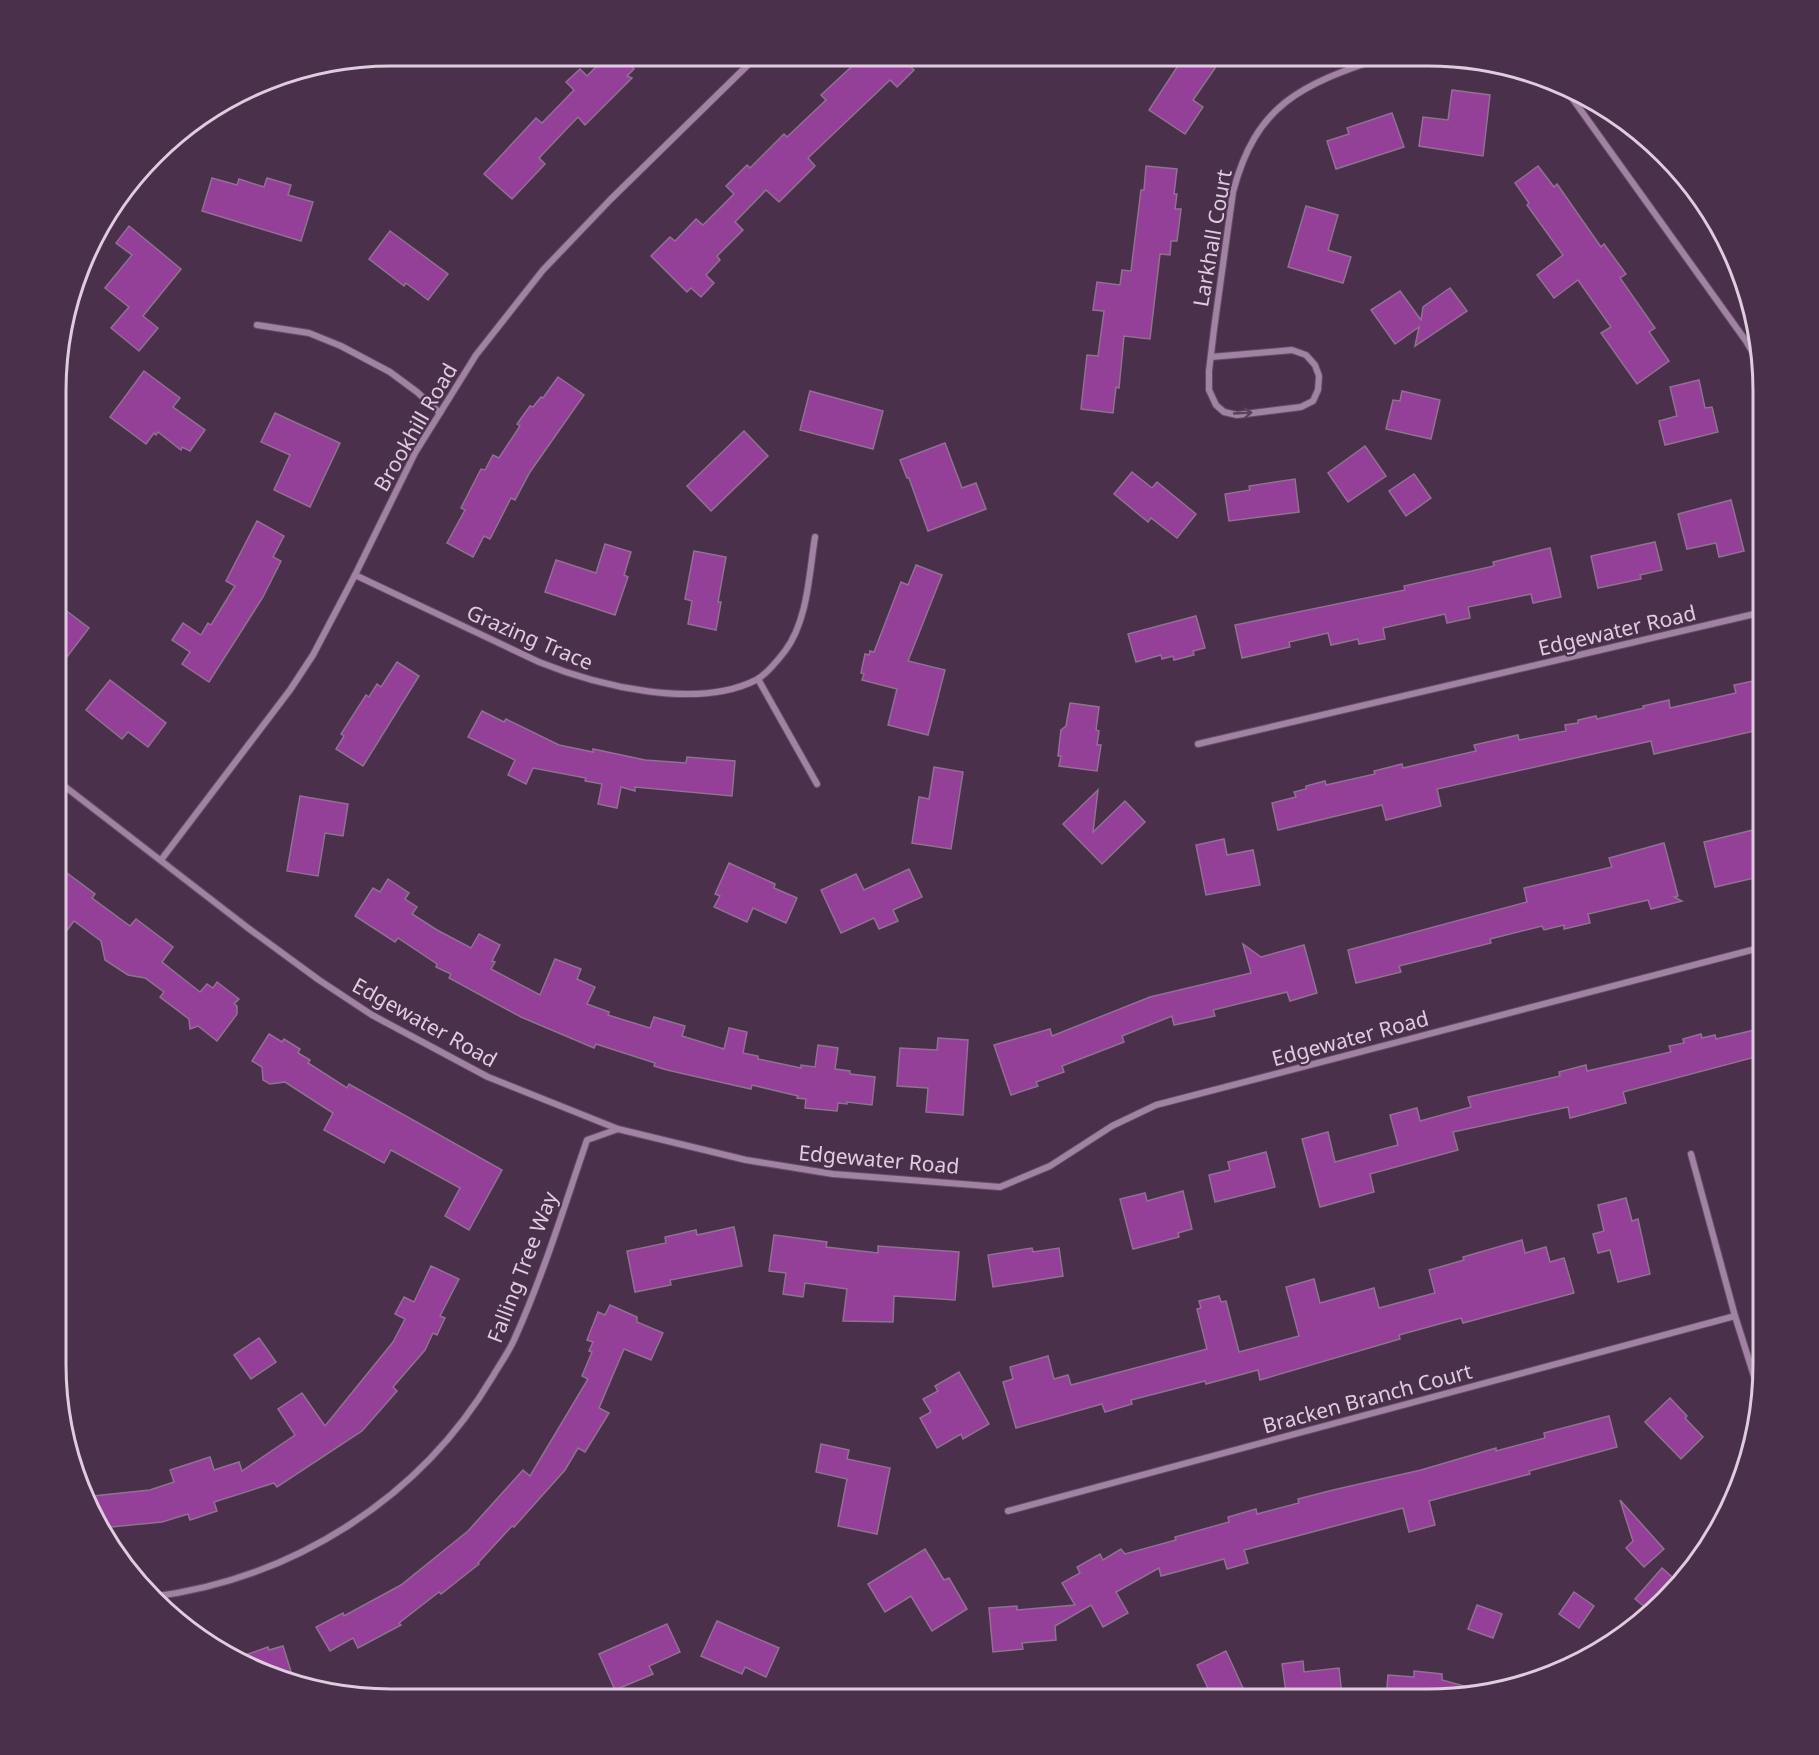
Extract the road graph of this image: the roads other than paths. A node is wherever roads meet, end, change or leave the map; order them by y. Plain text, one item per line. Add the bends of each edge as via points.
1 (747, 66) edge
2 (1360, 66) edge
3 (1573, 100) edge
4 (257, 325) dead end
5 (1750, 348) edge
6 (1211, 357) junction
7 (440, 413) junction
8 (815, 537) dead end
9 (356, 575) junction
10 (1753, 614) edge
11 (758, 679) junction
12 (1198, 744) dead end
13 (817, 784) dead end
14 (66, 787) edge
15 (161, 860) junction
16 (1753, 950) edge
17 (618, 1129) junction
18 (1691, 1154) dead end
19 (1735, 1316) junction
20 (1753, 1372) edge
21 (1008, 1511) dead end
22 (163, 1595) edge

1 - 7 street, Brookhill Road via 543,270 476,355
2 - 6 street, Larkhall Court via 1312,84 1292,97 1274,112 1247,150 1233,192
3 - 5 street
4 - 7 street via 309,333 341,346 390,372
6 -> 6 street, Larkhall Court via 1209,390 1224,412 1237,415 1302,407 1313,401 1318,390 1315,365 1306,355 1293,350
7 - 9 street, Brookhill Road via 415,453
8 - 11 street, Grazing Trace via 797,627 785,651
9 - 11 street, Grazing Trace via 539,662 596,682 663,693 720,692
9 - 15 street, Brookhill Road via 290,690
10 - 12 street, Edgewater Road
11 - 13 street
14 - 15 street, Edgewater Road
15 - 17 street, Edgewater Road via 266,941 372,1015 488,1077
16 - 17 street, Edgewater Road via 1156,1105 1112,1126 1050,1166 1000,1187 833,1174 746,1160
17 - 22 street, Falling Tree Way via 587,1140 513,1342 475,1407 428,1463 375,1509 316,1546 239,1578
18 - 19 street
19 - 20 street
19 - 21 street, Bracken Branch Court

